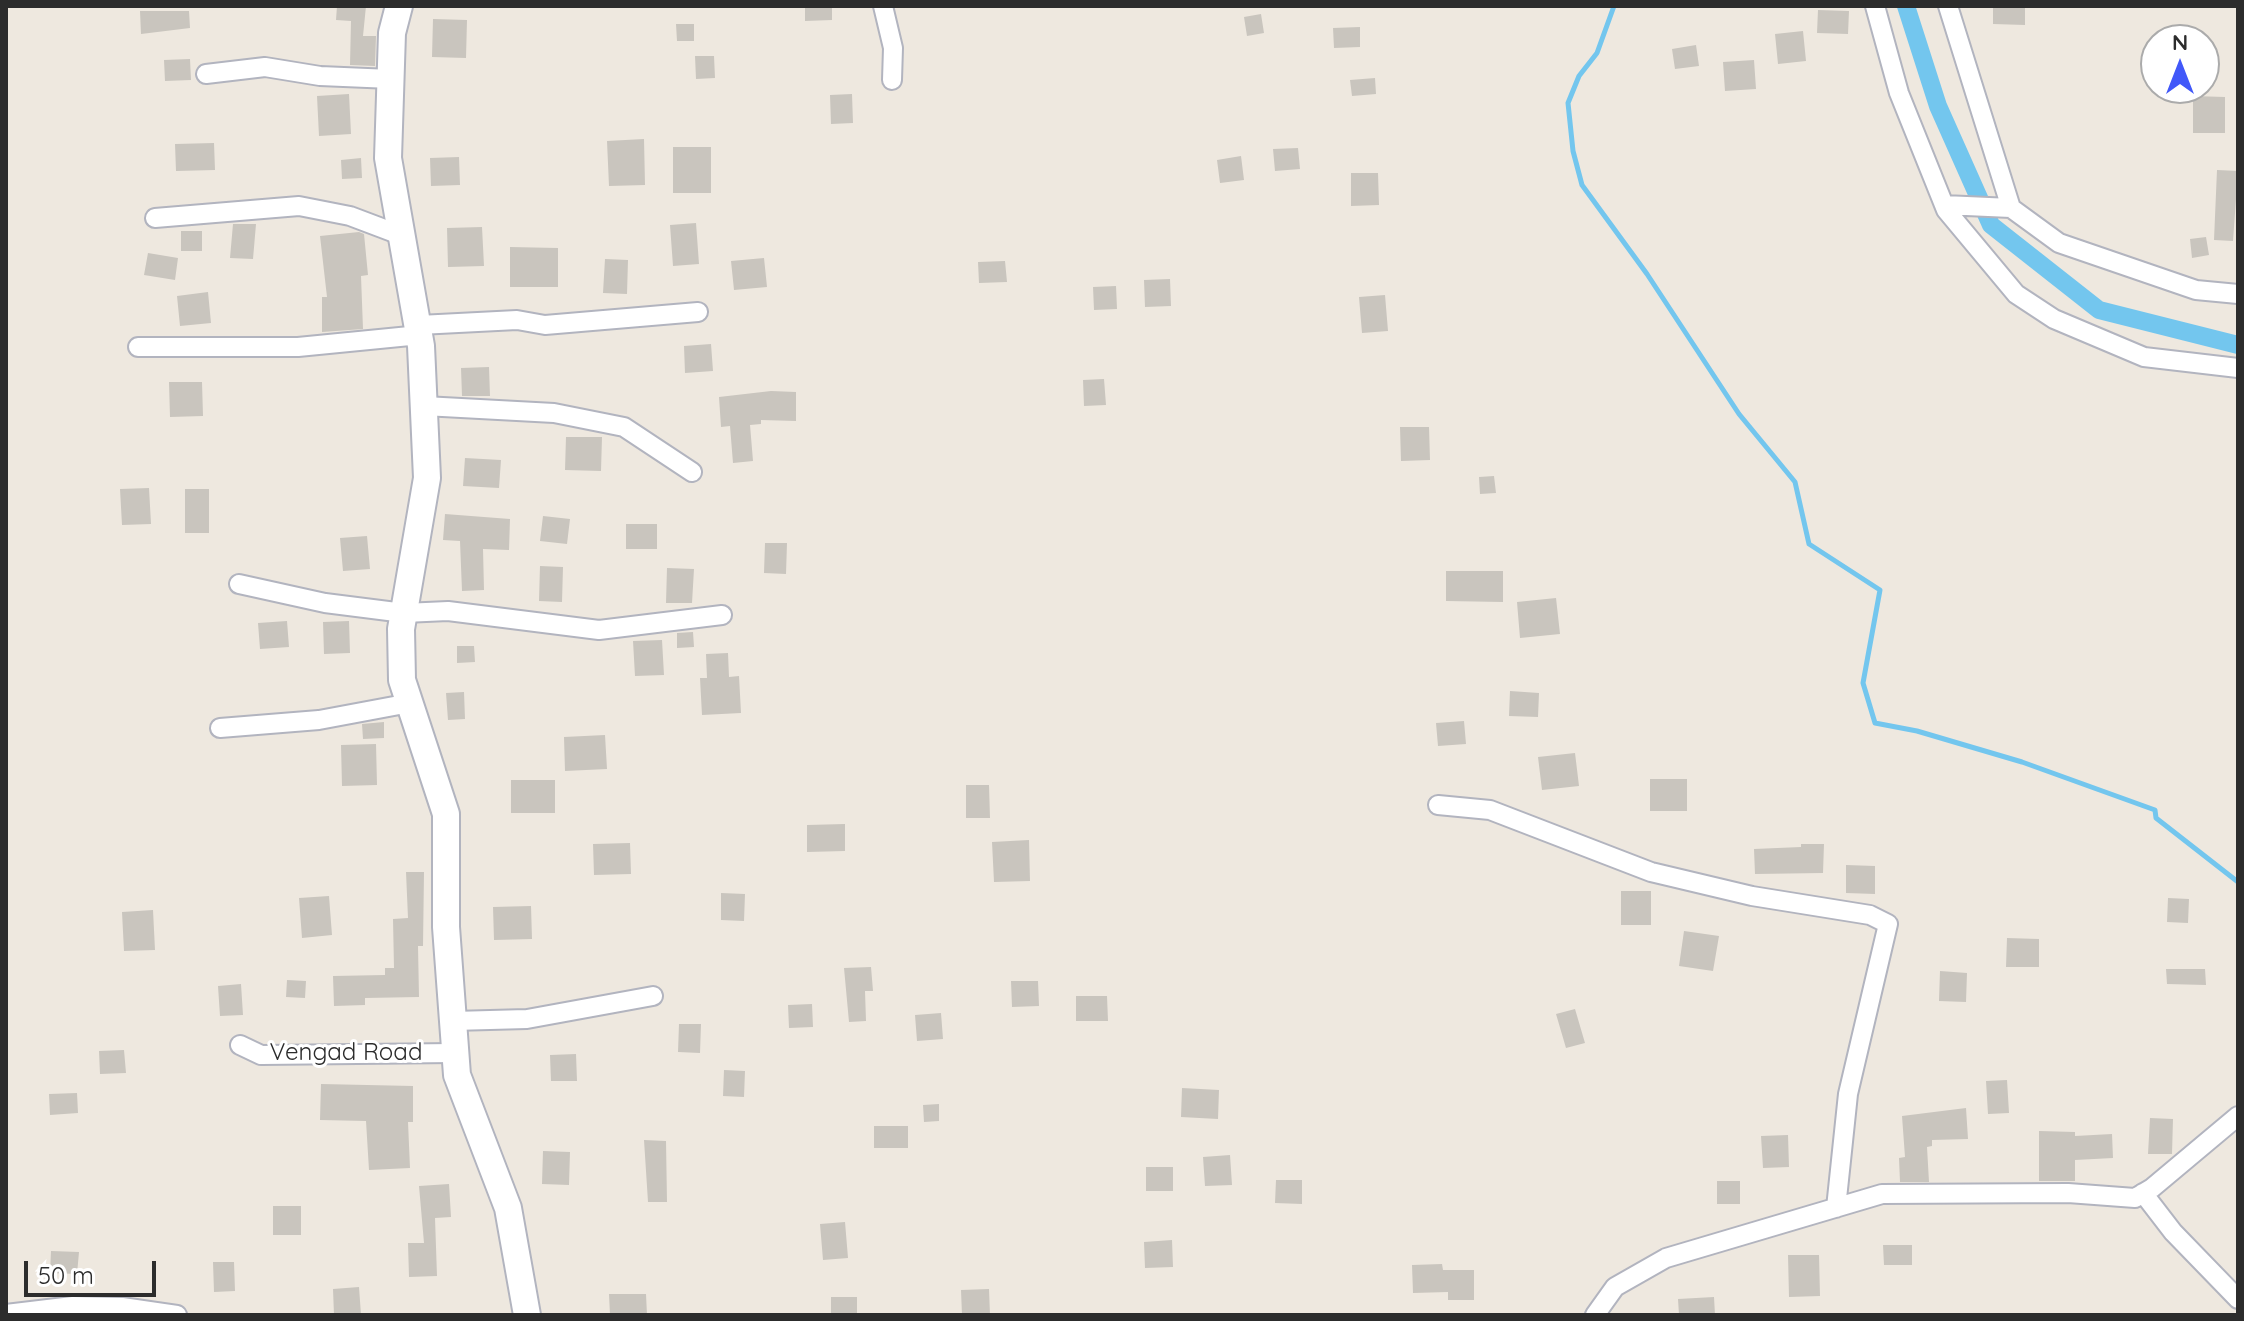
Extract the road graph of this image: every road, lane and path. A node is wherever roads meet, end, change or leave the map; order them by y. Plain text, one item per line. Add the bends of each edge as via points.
1 (399, 6) edge
2 (883, 6) edge
3 (1875, 6) edge
4 (1948, 6) edge
5 (206, 74) dead end
6 (391, 79) junction
7 (892, 80) dead end
8 (1944, 205) junction
9 (2011, 208) junction
10 (155, 218) dead end
11 (403, 236) junction
12 (2238, 294) edge
13 (698, 312) dead end
14 (419, 330) junction
15 (138, 347) dead end
16 (2238, 368) edge
17 (424, 406) junction
18 (692, 472) dead end
19 (239, 584) dead end
20 (404, 613) junction
21 (722, 615) dead end
22 (410, 703) junction
23 (220, 728) dead end
24 (1438, 805) dead end
25 (653, 996) dead end
26 (453, 1021) junction
27 (240, 1045) dead end
28 (455, 1053) junction
29 (2238, 1116) edge
30 (2143, 1193) junction
31 (1836, 1208) junction
32 (2238, 1299) edge
33 (6, 1314) edge
34 (177, 1315) edge
35 (527, 1315) edge
36 (1595, 1315) edge

1 - 6 main road via 392,33
2 - 7 street via 893,48
3 - 8 street via 1899,93
4 - 9 street
5 - 6 street via 265,67
6 - 11 main road via 388,158
8 - 9 street
8 - 16 street via 2016,294 2054,319 2144,357
9 - 12 street via 2059,243 2196,290
10 - 11 street via 299,206 350,216
11 - 14 main road
13 - 14 street
14 - 15 street via 298,347
14 - 17 main road
17 - 18 street via 554,413 624,427
17 - 20 main road via 427,478
19 - 20 street
20 - 21 street via 448,611 599,630
20 - 22 main road via 402,680
22 - 23 street via 319,720
22 - 26 main road via 446,814
24 - 31 street via 1490,810 1651,872 1752,896 1870,915 1888,924 1848,1094
25 - 26 street via 527,1019
26 - 28 main road
27 - 28 street, Vengad Road via 261,1055
28 - 35 main road via 457,1075 508,1208
29 - 30 street
30 - 31 street via 2135,1198 1882,1194
30 - 32 street
31 - 36 street via 1666,1258 1615,1287
33 - 34 street via 73,1306

